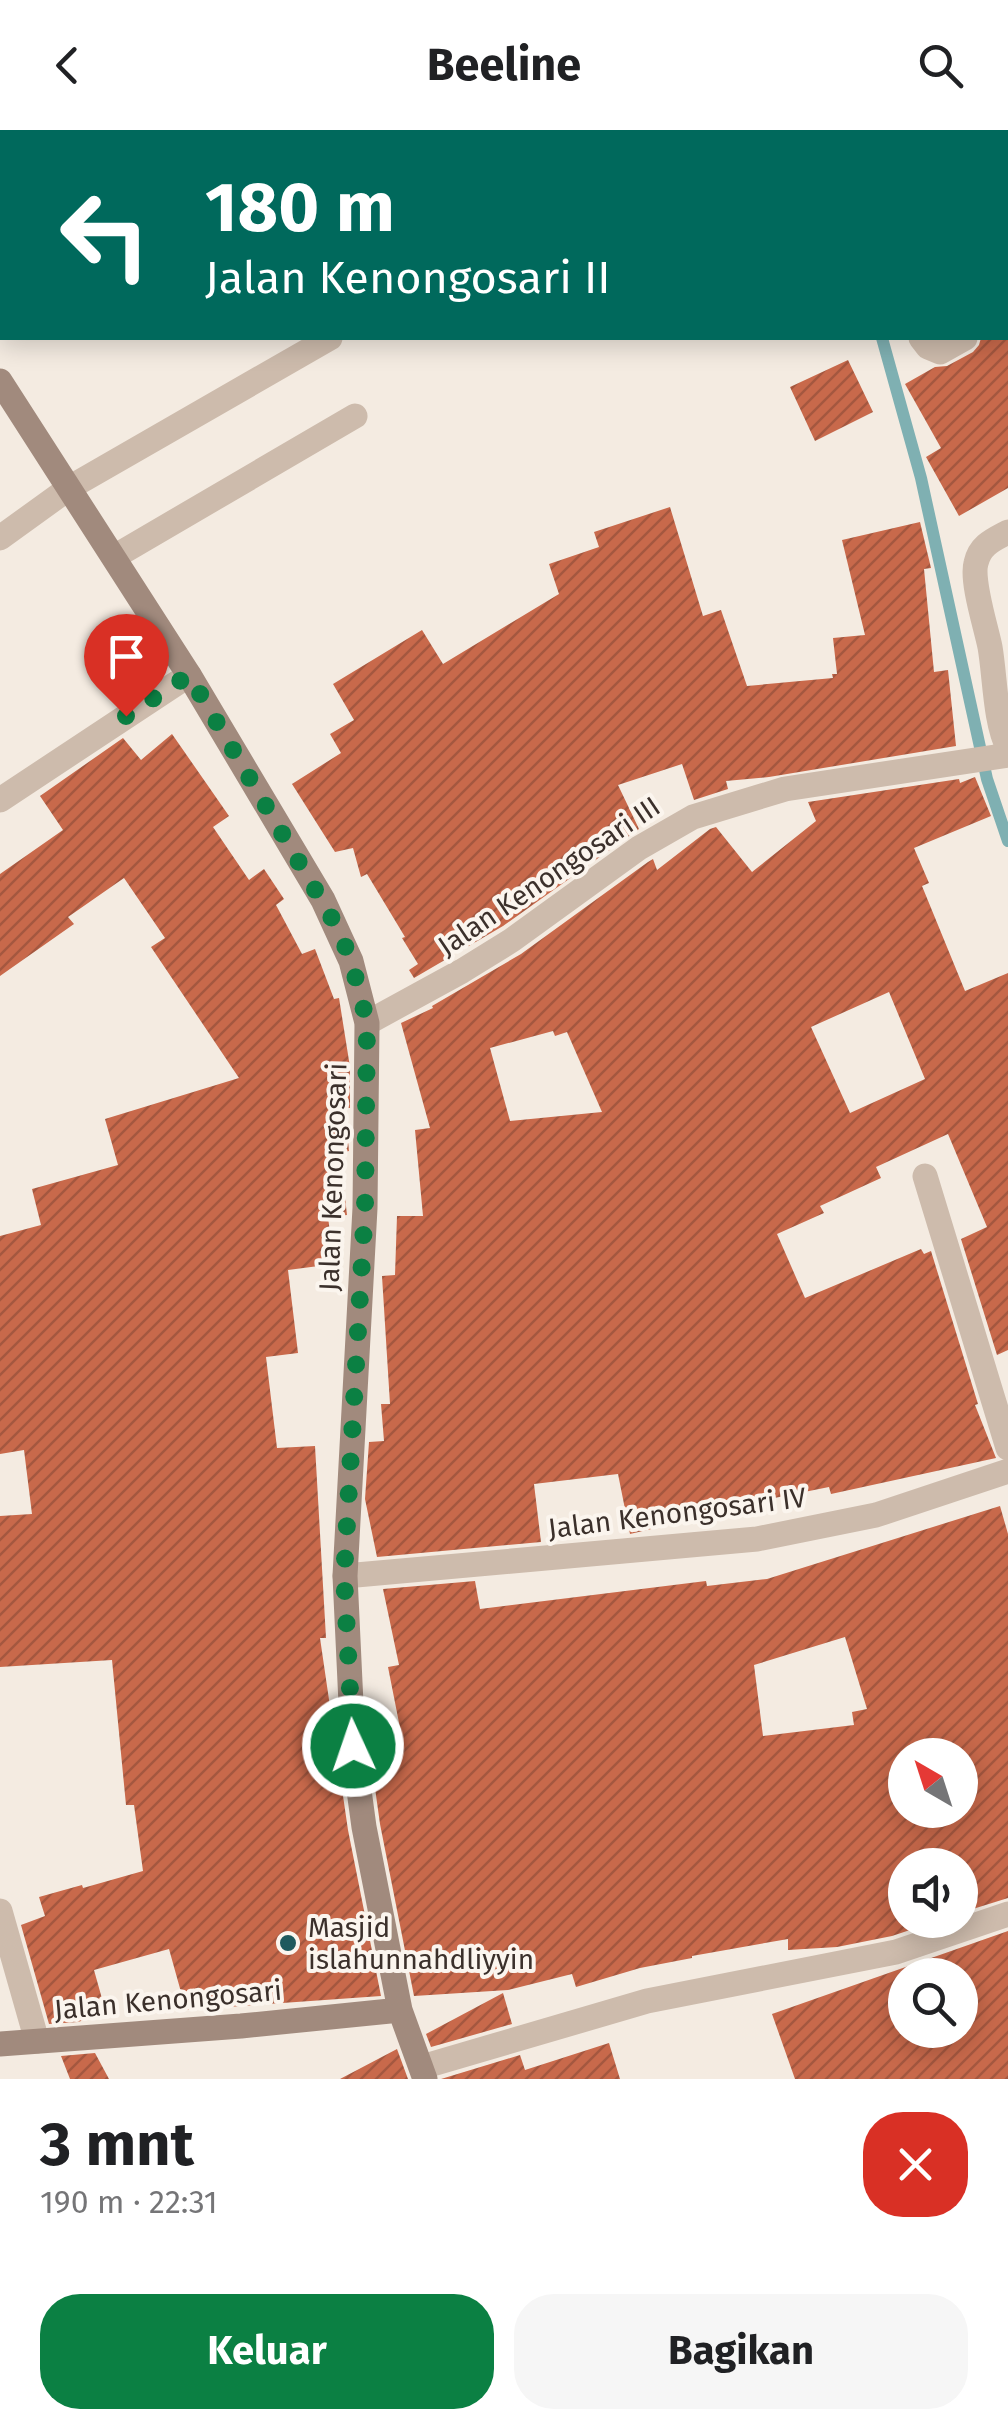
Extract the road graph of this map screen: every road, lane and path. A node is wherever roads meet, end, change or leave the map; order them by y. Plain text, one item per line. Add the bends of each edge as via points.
1 (327, 340) edge
2 (923, 340) edge
3 (961, 340) edge
4 (0, 381) edge
5 (355, 416) dead end
6 (69, 488) junction
7 (1008, 532) edge
8 (0, 538) edge
9 (114, 557) junction
10 (189, 675) junction
11 (1003, 753) edge
12 (0, 800) edge
13 (367, 1022) junction
14 (925, 1176) dead end
15 (1008, 1448) edge
16 (1008, 1471) edge
17 (344, 1576) junction
18 (0, 1911) edge
19 (1008, 1914) edge
20 (400, 2010) junction
21 (37, 2041) junction
22 (0, 2044) edge
23 (424, 2073) edge

1 - 6 street
2 - 3 street via 940,352
4 - 6 street, Jalan Kenongosari
5 - 9 street
6 - 8 street
6 - 9 street, Jalan Kenongosari
7 - 11 street via 985,544 974,570
9 - 10 street, Jalan Kenongosari
10 - 12 street
10 - 13 street, Jalan Kenongosari via 337,927
11 - 13 street, Jalan Kenongosari III via 785,789 693,818 639,848 479,961
13 - 17 street, Jalan Kenongosari via 365,1208
14 - 15 street
16 - 17 street, Jalan Kenongosari IV via 876,1515 758,1539
17 - 20 street, Jalan Kenongosari via 353,1746
18 - 21 street
19 - 23 street via 896,1952 647,2001
20 - 21 street, Jalan Kenongosari
20 - 23 street, Jalan Kenongosari
21 - 22 street, Jalan Kenongosari

